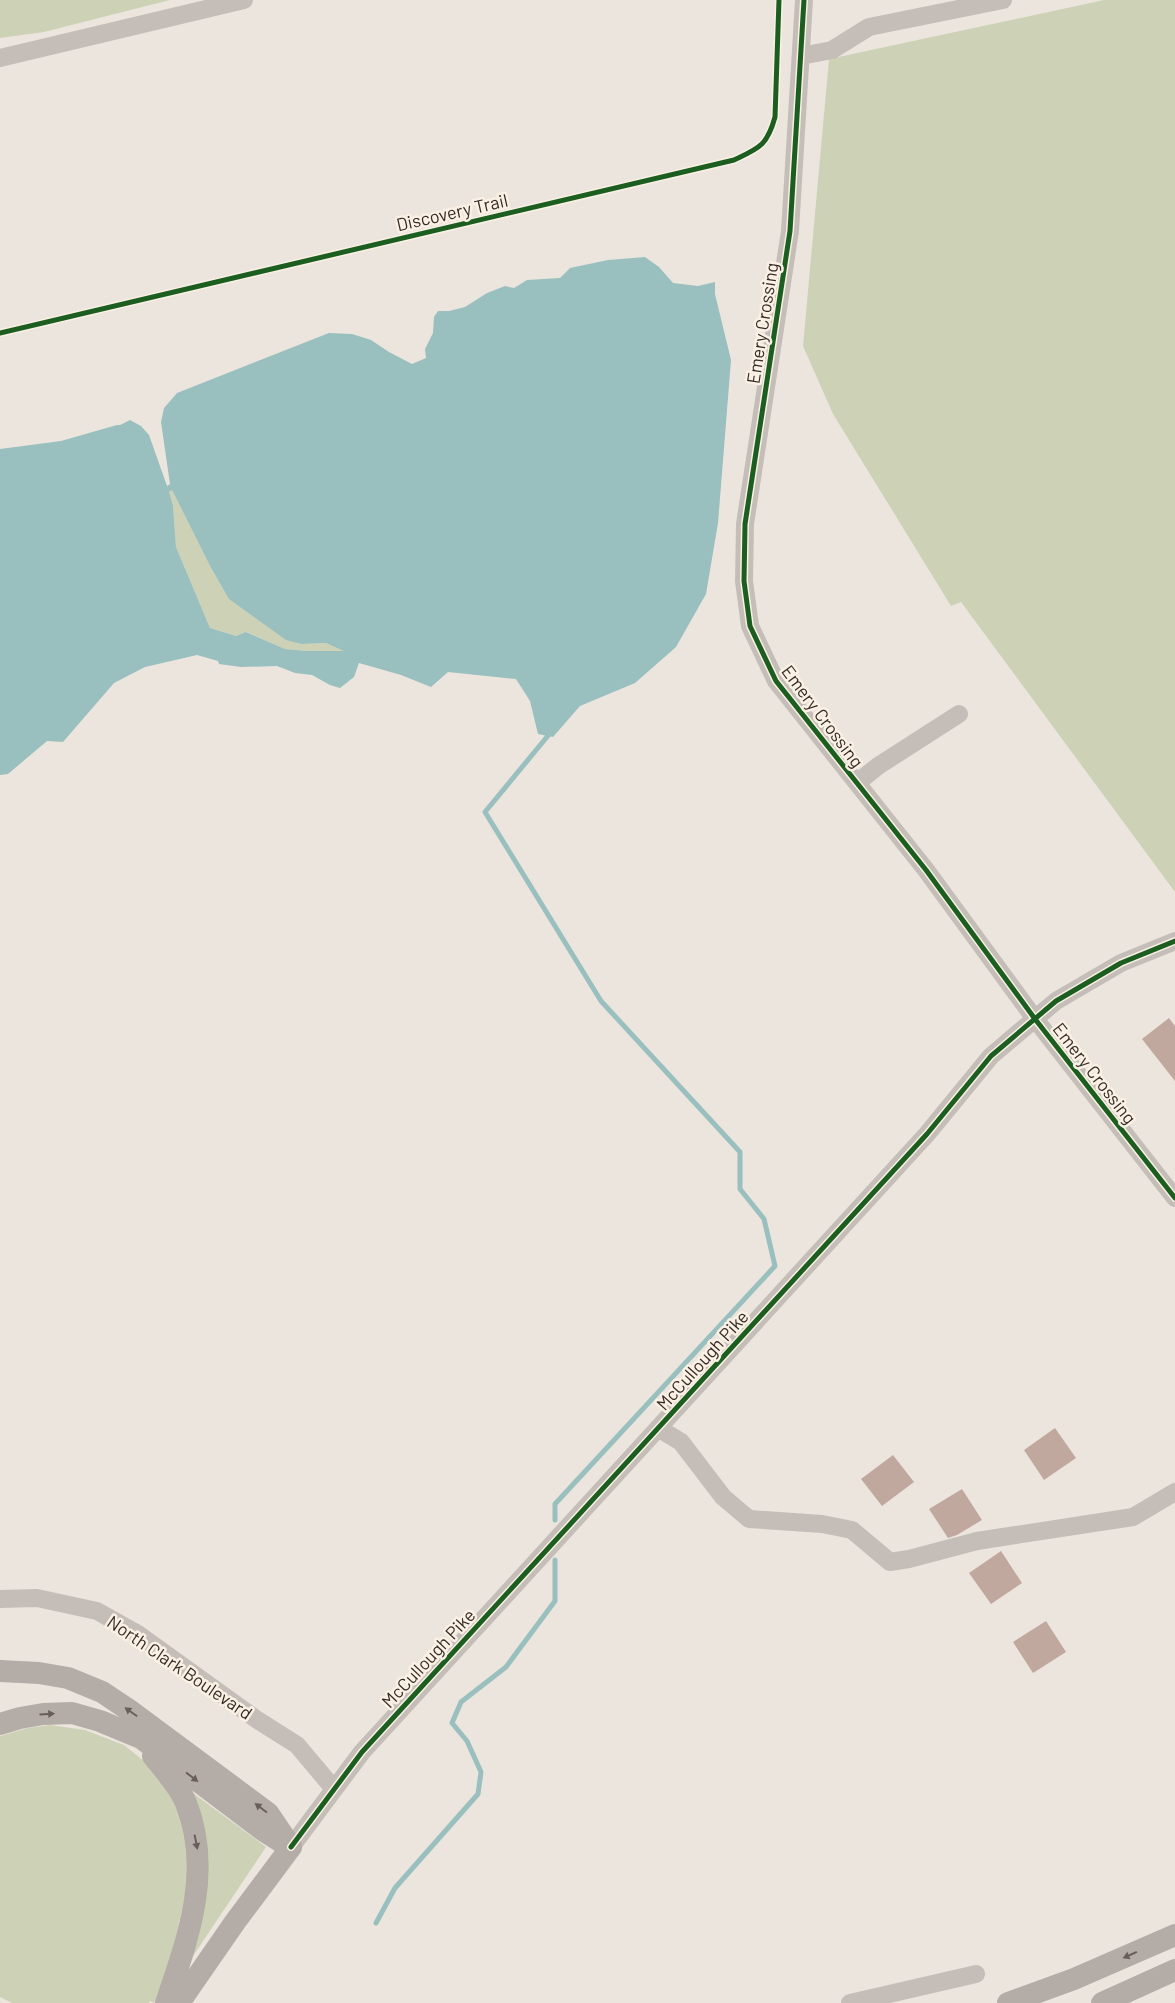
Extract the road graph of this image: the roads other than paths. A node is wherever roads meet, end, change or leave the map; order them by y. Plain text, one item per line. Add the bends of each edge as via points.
1 (244, 0) edge
2 (804, 0) edge
3 (1003, 0) edge
4 (801, 56) junction
5 (0, 58) edge
6 (959, 714) dead end
7 (857, 783) junction
8 (1175, 942) edge
9 (1035, 1019) junction
10 (1175, 1198) edge
11 (658, 1428) junction
12 (1175, 1492) edge
13 (0, 1599) edge
14 (0, 1671) edge
15 (0, 1724) edge
16 (141, 1738) junction
17 (334, 1789) junction
18 (291, 1847) junction
19 (1175, 1935) edge
20 (1175, 1970) edge
21 (976, 1974) dead end
22 (166, 2003) edge
23 (178, 2003) edge
24 (850, 2003) edge
25 (1008, 2003) edge
26 (1102, 2003) edge

1 - 5 street
2 - 4 street, Emery Crossing
3 - 4 street via 869,27 832,50
4 - 7 street, Emery Crossing via 790,231 745,524 744,581 750,626 776,681
6 - 7 street
7 - 9 street, Emery Crossing via 926,870
8 - 9 street, McCullough Pike via 1121,963 1056,1001
9 - 10 street, Emery Crossing
9 - 11 street, McCullough Pike via 991,1056 927,1134
11 - 12 street via 682,1442 723,1497 749,1519 822,1524 852,1530 890,1562 976,1541 1133,1517
11 - 17 street, McCullough Pike via 362,1752
13 - 17 street, North Clark Boulevard via 37,1598 97,1611 138,1634 297,1745
18 -> 14 main road via 268,1813 102,1692 68,1678
15 -> 16 main road via 43,1714 72,1713
16 -> 18 main road via 264,1831
16 -> 22 main road via 185,1801 198,1852 197,1897
17 - 18 street, McCullough Pike
18 - 23 main road, McCullough Pike
19 -> 25 main road via 1074,1979
20 - 26 main road
21 - 24 street

